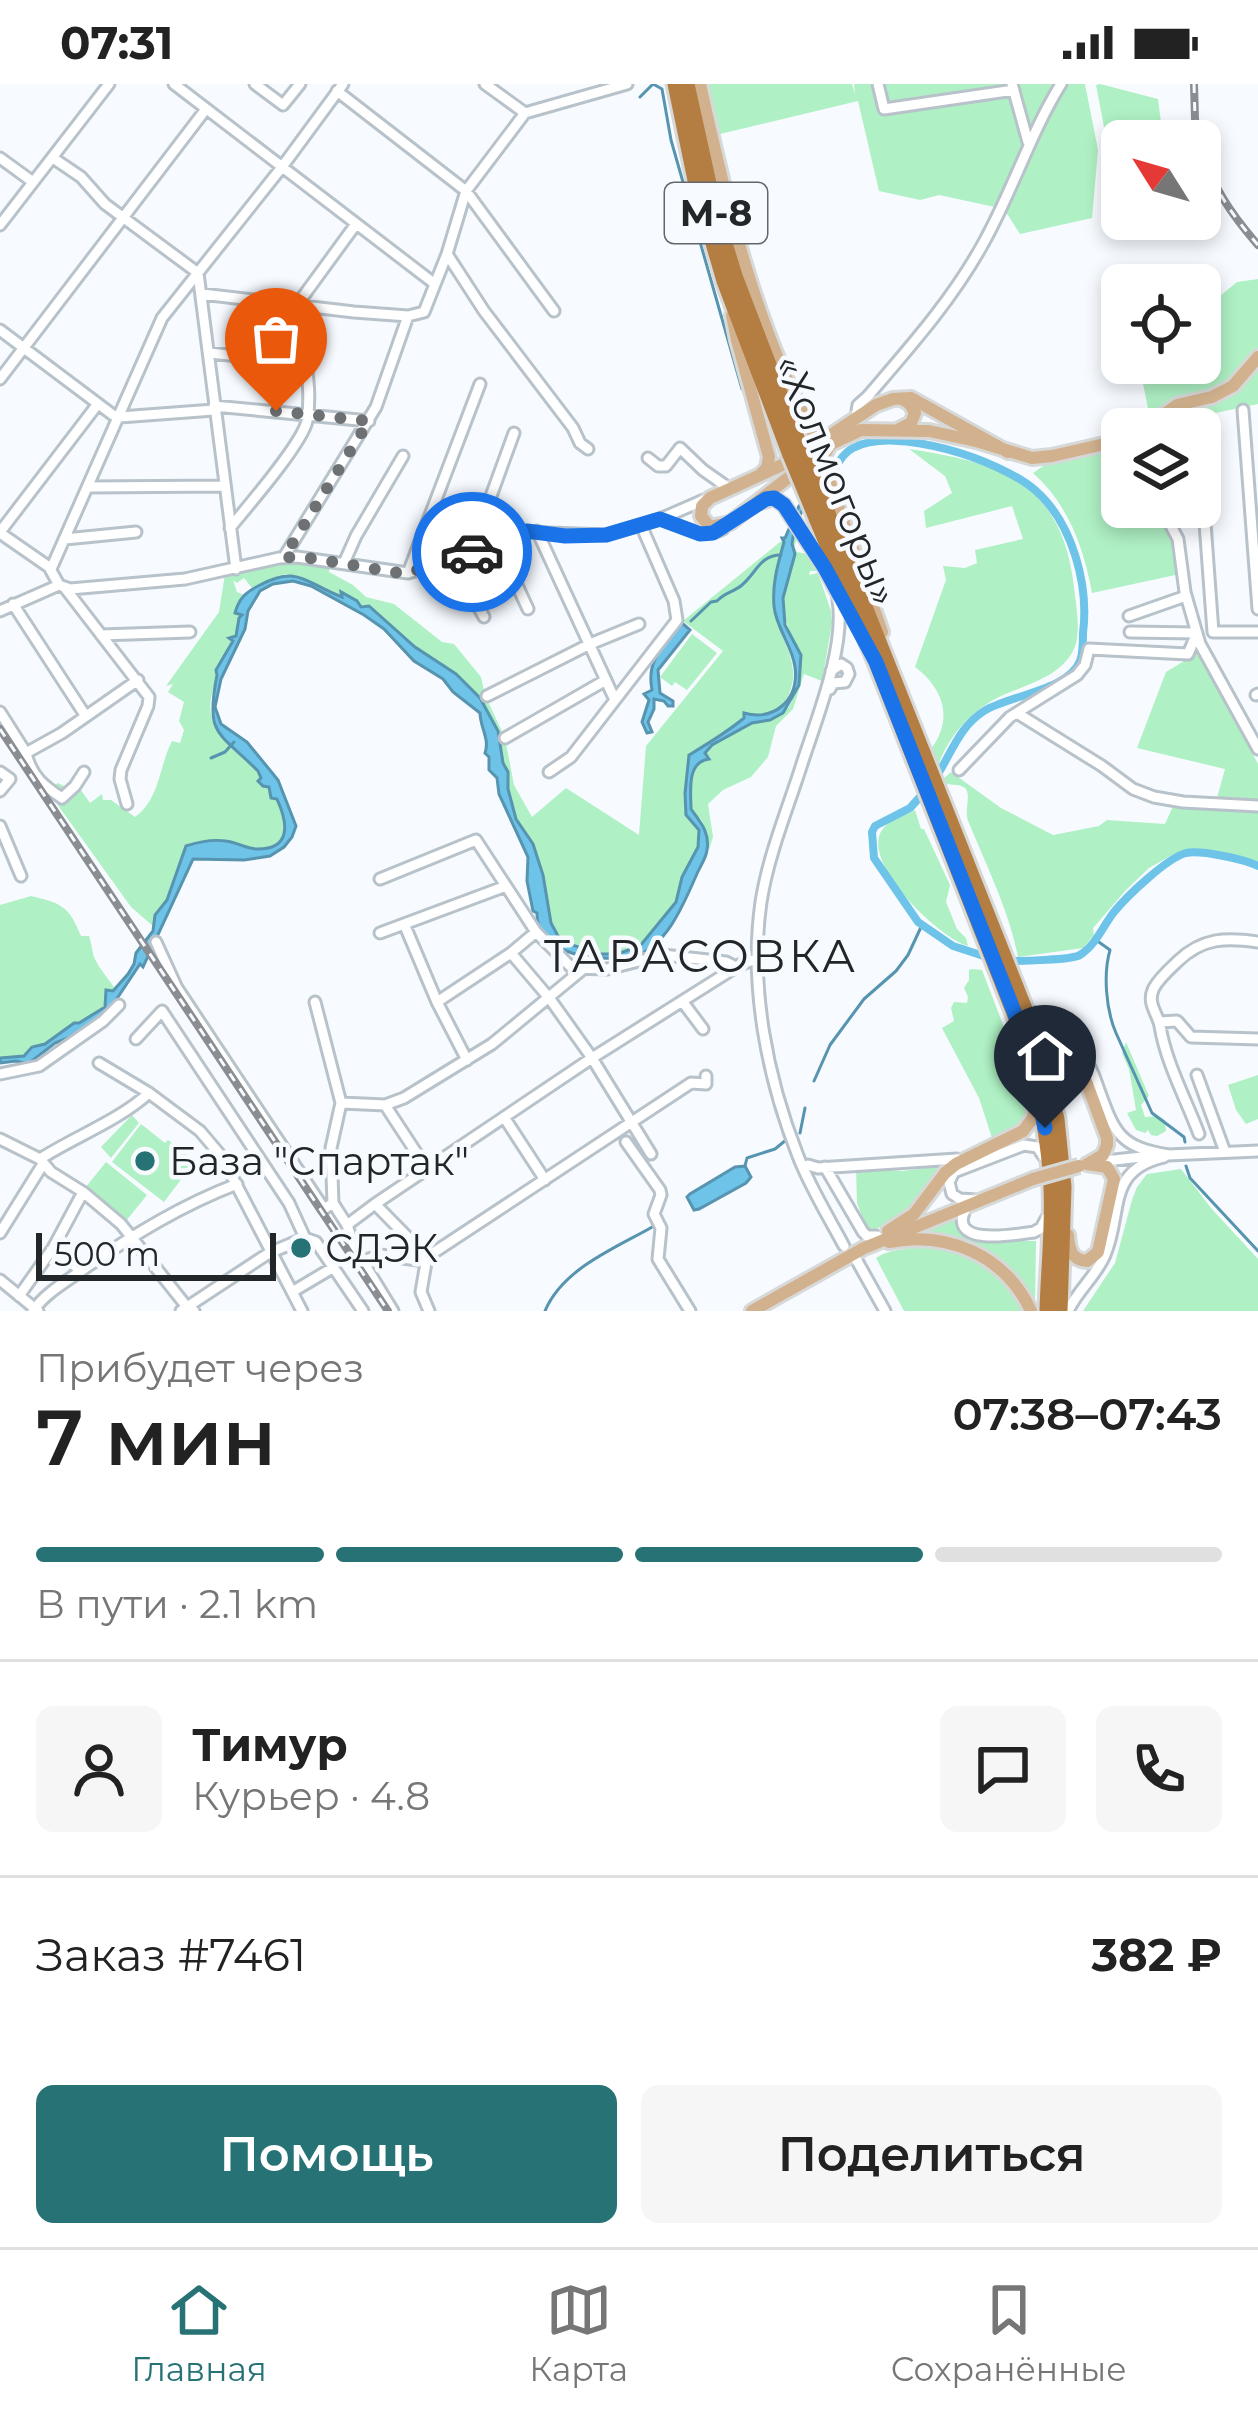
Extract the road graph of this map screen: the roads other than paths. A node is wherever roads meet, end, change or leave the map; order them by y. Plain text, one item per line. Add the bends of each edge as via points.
1 (109, 84) edge
2 (174, 84) edge
3 (255, 84) edge
4 (300, 84) edge
5 (485, 84) edge
6 (627, 84) edge
7 (674, 84) edge
8 (687, 84) edge
9 (700, 84) edge
10 (878, 84) edge
11 (1061, 84) edge
12 (602, 86) edge
13 (340, 87) edge
14 (1013, 87) edge
15 (206, 109) junction
16 (525, 113) junction
17 (1029, 143) junction
18 (0, 158) edge
19 (53, 158) junction
20 (282, 167) junction
21 (33, 182) junction
22 (466, 190) junction
23 (124, 218) junction
24 (356, 224) junction
25 (0, 225) edge
26 (447, 254) junction
27 (742, 254) junction
28 (198, 273) junction
29 (435, 284) junction
30 (729, 292) junction
31 (202, 294) junction
32 (301, 305) junction
33 (554, 311) dead end
34 (408, 316) junction
35 (750, 318) junction
36 (0, 330) edge
37 (22, 349) junction
38 (209, 353) junction
39 (1258, 357) edge
40 (307, 363) junction
41 (0, 379) edge
42 (480, 384) dead end
43 (865, 398) junction
44 (892, 399) junction
45 (97, 405) junction
46 (214, 408) junction
47 (1173, 408) edge
48 (1243, 410) dead end
49 (307, 416) junction
50 (120, 417) junction
51 (856, 420) junction
52 (369, 421) junction
53 (897, 430) junction
54 (514, 433) dead end
55 (834, 438) junction
56 (1101, 444) edge
57 (588, 449) dead end
58 (796, 452) junction
59 (1007, 452) junction
60 (403, 456) dead end
61 (648, 458) dead end
62 (756, 477) junction
63 (224, 486) junction
64 (89, 487) junction
65 (723, 492) junction
66 (749, 508) junction
67 (827, 512) junction
68 (660, 519) junction
69 (730, 523) junction
70 (641, 524) junction
71 (230, 528) junction
72 (1172, 528) edge
73 (1205, 528) edge
74 (136, 532) dead end
75 (537, 532) junction
76 (0, 533) edge
77 (65, 539) junction
78 (497, 542) junction
79 (466, 555) junction
80 (284, 557) junction
81 (344, 562) junction
82 (51, 568) junction
83 (236, 569) junction
84 (408, 573) junction
85 (62, 586) junction
86 (836, 589) junction
87 (1186, 596) junction
88 (13, 604) junction
89 (528, 609) dead end
90 (1258, 609) edge
91 (0, 611) edge
92 (1130, 616) dead end
93 (484, 617) dead end
94 (639, 625) dead end
95 (190, 632) dead end
96 (1130, 632) dead end
97 (1258, 632) edge
98 (1197, 633) junction
99 (101, 635) junction
100 (590, 644) junction
101 (882, 664) junction
102 (833, 676) junction
103 (138, 680) junction
104 (606, 680) junction
105 (487, 696) dead end
106 (615, 700) junction
107 (0, 712) edge
108 (1017, 713) junction
109 (85, 715) junction
110 (505, 738) dead end
111 (1258, 749) edge
112 (26, 753) junction
113 (959, 770) dead end
114 (0, 772) edge
115 (84, 772) dead end
116 (549, 772) dead end
117 (0, 791) edge
118 (127, 804) dead end
119 (1258, 806) edge
120 (0, 826) edge
121 (5, 849) edge
122 (21, 876) dead end
123 (380, 879) dead end
124 (506, 886) junction
125 (405, 926) junction
126 (536, 932) junction
127 (380, 933) dead end
128 (156, 941) dead end
129 (1258, 942) edge
130 (511, 953) junction
131 (757, 959) junction
132 (736, 967) junction
133 (583, 969) junction
134 (1008, 973) junction
135 (550, 999) junction
136 (682, 1001) junction
137 (316, 1002) dead end
138 (437, 1002) junction
139 (119, 1005) dead end
140 (1160, 1022) junction
141 (703, 1029) dead end
142 (136, 1039) dead end
143 (1258, 1039) edge
144 (592, 1058) junction
145 (467, 1060) junction
146 (99, 1063) dead end
147 (0, 1074) edge
148 (1197, 1075) dead end
149 (706, 1076) dead end
150 (1036, 1085) junction
151 (149, 1093) junction
152 (1054, 1101) junction
153 (341, 1102) junction
154 (385, 1105) junction
155 (504, 1118) junction
156 (630, 1122) junction
157 (1199, 1134) dead end
158 (0, 1139) edge
159 (626, 1142) dead end
160 (1258, 1151) edge
161 (1225, 1152) junction
162 (651, 1154) dead end
163 (1169, 1155) junction
164 (957, 1159) dead end
165 (42, 1162) junction
166 (1083, 1165) junction
167 (427, 1169) junction
168 (1050, 1169) junction
169 (820, 1172) junction
170 (545, 1180) junction
171 (237, 1184) junction
172 (83, 1192) junction
173 (981, 1199) junction
174 (1058, 1200) junction
175 (375, 1204) junction
176 (329, 1206) junction
177 (347, 1226) junction
178 (0, 1233) edge
179 (883, 1234) junction
180 (131, 1237) junction
181 (308, 1239) junction
182 (52, 1248) junction
183 (269, 1252) junction
184 (858, 1256) junction
185 (426, 1259) junction
186 (363, 1261) junction
187 (334, 1267) junction
188 (81, 1271) junction
189 (0, 1280) edge
190 (292, 1292) junction
191 (782, 1292) junction
192 (19, 1296) junction
193 (35, 1310) edge
194 (187, 1310) edge
195 (302, 1311) edge
196 (363, 1311) edge
197 (393, 1311) edge
198 (429, 1311) edge
199 (691, 1311) edge
200 (741, 1311) edge
201 (752, 1311) edge
202 (769, 1311) edge
203 (883, 1311) edge
204 (1030, 1311) edge
205 (1047, 1311) edge
206 (1064, 1311) edge

1 - 19 street
2 - 15 street
3 - 4 street via 284,106
5 - 16 street
6 - 12 street
7 - 30 highway, «Холмогоры» / М-8
8 - 35 highway, «Холмогоры» / М-8
9 - 27 main road
10 - 14 street via 884,109
11 - 17 street
12 - 16 street
13 - 20 street
13 - 22 street
14 - 17 street
15 - 20 street
15 - 23 street
16 - 22 street
17 - 43 street via 950,298
18 - 21 street
19 - 21 street
19 - 23 street
20 - 24 street
20 - 28 street
21 - 25 street
22 - 26 street
22 - 33 street
23 - 28 street
23 - 37 street
24 - 29 street
24 - 32 street
26 - 29 street
26 - 57 street
27 - 35 main road
27 - 55 main road via 806,421 815,434
28 - 31 street
28 - 50 street via 162,318
29 - 34 street via 424,312
30 - 58 highway, «Холмогоры» / М-8
30 - 62 main road via 769,457
31 - 32 street
31 - 38 street
32 - 34 street
32 - 40 street
34 - 52 street
35 - 58 highway, «Холмогоры» / М-8
36 - 37 street
37 - 41 street
37 - 45 street
38 - 40 street
38 - 46 street
39 - 47 main road via 1213,398
40 - 49 street
42 - 84 street
43 - 44 street
43 - 51 street
44 - 51 main road
44 - 53 main road via 915,412
44 - 59 main road via 920,402
45 - 50 street
45 - 76 street
46 - 49 street
46 - 50 street
46 - 63 street
48 - 90 street
49 - 52 street
49 - 71 street
50 - 64 street
51 - 55 main road
52 - 80 street
53 - 55 main road
53 - 59 main road
54 - 79 street
55 - 62 main road
55 - 66 main road
55 - 67 main road via 823,459
56 - 59 main road via 1038,458
58 - 67 highway, «Холмогоры» / М-8, bridge
60 - 81 street
61 - 65 street via 666,466 680,448
62 - 65 main road
63 - 64 street
63 - 71 street
64 - 77 street
65 - 68 street
65 - 69 main road via 703,506 702,521
66 - 69 main road
66 - 86 main road via 770,498 784,505
67 - 101 highway, «Холмогоры» / М-8
67 - 101 main road via 879,622
68 - 69 street via 700,534
68 - 70 street
70 - 75 street via 606,535
70 - 106 street via 677,620
71 - 83 street
72 - 87 street
73 - 97 street via 1213,632
74 - 77 street
75 - 78 street
75 - 100 street
76 - 82 street
77 - 82 street
78 - 79 street
78 - 89 street
79 - 84 street
79 - 93 street via 463,579
80 - 81 street
80 - 83 street
81 - 84 street
82 - 85 street
83 - 85 street
85 - 88 street
85 - 99 street
86 - 101 main road
86 - 102 street
87 - 92 street
87 - 98 street
88 - 91 street
88 - 109 street
94 - 100 street
95 - 99 street
96 - 98 street
98 - 108 street via 1188,654 1089,649 1077,675
98 - 111 street
99 - 103 street
100 - 104 street
100 - 105 street
101 - 134 highway, «Холмогоры» / М-8
102 - 131 street via 769,867
102 - 169 street via 774,867 761,949 789,1114 808,1165
103 - 109 street
103 - 118 street via 149,697 120,779
104 - 106 street
104 - 110 street
106 - 116 street via 571,757
107 - 112 street
108 - 113 street
108 - 119 street via 1133,789 1183,802
109 - 112 street
112 - 115 street via 39,782 62,798
114 - 117 street via 10,779
120 - 121 street
121 - 122 street
123 - 124 street via 476,840
124 - 125 street
124 - 126 street
125 - 127 street
125 - 138 street
126 - 130 street
126 - 133 street via 572,968
128 - 176 street via 202,1028
129 - 140 street via 1189,951 1153,990
130 - 135 street
130 - 138 street
131 - 132 street
131 - 169 street via 784,1116 846,1245
132 - 133 street via 663,955
132 - 136 street
133 - 135 street
134 - 150 highway, «Холмогоры» / М-8
134 - 152 highway, «Холмогоры» / М-8
134 - 163 street via 1039,1023 1086,1061 1117,1133 1132,1147
135 - 144 street
135 - 145 street
136 - 141 street
136 - 144 street
137 - 153 street
138 - 145 street
139 - 147 street via 39,1066
140 - 143 street via 1177,1021 1190,1037
140 - 157 street
142 - 181 street via 162,1011
144 - 155 street
144 - 156 street
145 - 154 street
146 - 151 street
148 - 161 street
149 - 156 street via 706,1084 691,1083
150 - 168 highway, «Холмогоры» / М-8
150 - 179 main road via 1030,1124 956,1164 914,1214
151 - 165 street
151 - 171 street via 200,1131
152 - 166 main road via 1056,1067 1078,1062 1108,1142 1103,1155
152 - 174 highway, «Холмогоры» / М-8
153 - 154 street
153 - 176 street
154 - 167 street
155 - 167 street
155 - 170 street
156 - 162 street
156 - 170 street
158 - 165 street
159 - 199 street via 659,1190 658,1259
160 - 161 street
161 - 163 street
163 - 166 street
163 - 206 street via 1144,1162 1124,1180 1105,1255
164 - 169 street
165 - 172 street
165 - 178 street
166 - 173 main road, bridge
166 - 174 main road via 1107,1167 1114,1179 1100,1249 1090,1260 1070,1251
167 - 175 street
168 - 173 street via 1027,1144 952,1175 954,1196
168 - 174 highway, «Холмогоры» / М-8
169 - 179 street via 867,1236
170 - 185 street
171 - 180 street
171 - 183 street
172 - 180 street
172 - 182 street
173 - 174 street via 962,1217 975,1235 1029,1234
173 - 179 main road
173 - 184 main road
174 - 205 highway, «Холмогоры» / М-8
174 - 206 highway, «Холмогоры» / М-8
175 - 177 street
175 - 185 street
176 - 177 street
177 - 186 street
179 - 200 main road
180 - 188 street
180 - 194 street
181 - 183 street
181 - 187 street
182 - 188 street
182 - 192 street
183 - 190 street
183 - 194 street
184 - 191 main road
184 - 203 street
184 - 204 main road via 923,1238 961,1246 1002,1270
185 - 186 street
185 - 198 street via 421,1292
186 - 197 street
187 - 190 street
187 - 196 street
188 - 193 street
189 - 192 street
190 - 195 street
191 - 201 main road
191 - 202 street
192 - 193 street

